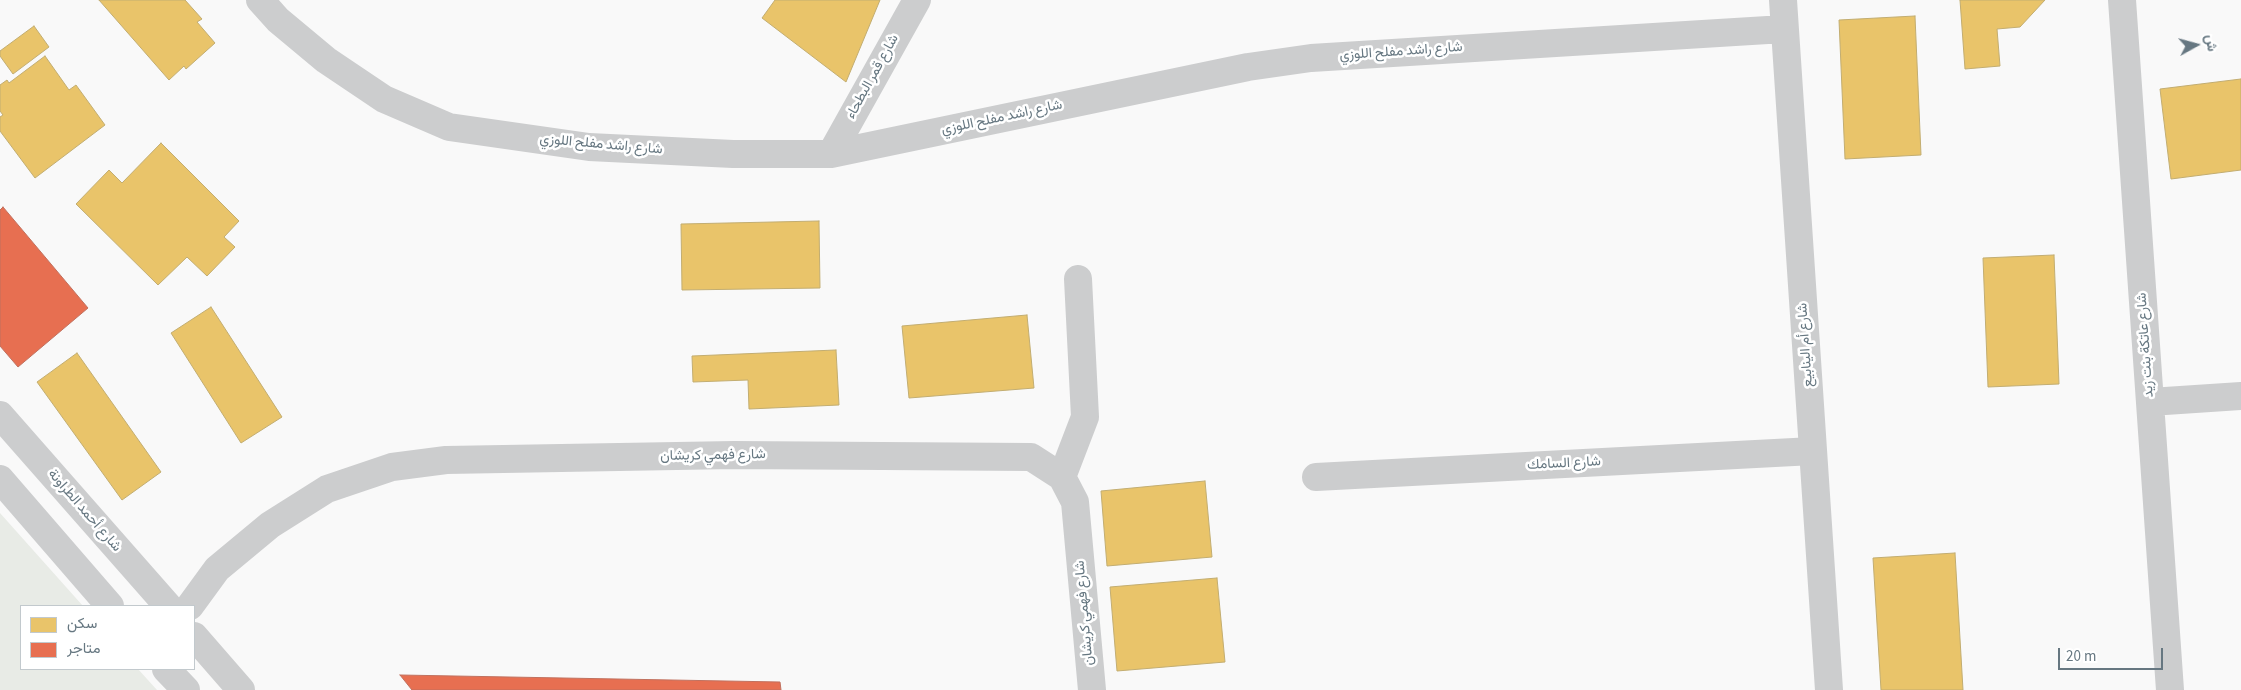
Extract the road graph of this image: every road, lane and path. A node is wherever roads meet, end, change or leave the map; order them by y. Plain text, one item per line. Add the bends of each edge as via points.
1 (260, 0) edge
2 (917, 0) edge
3 (1783, 0) edge
4 (2122, 0) edge
5 (1784, 29) junction
6 (831, 154) junction
7 (1078, 279) dead end
8 (2241, 396) edge
9 (2150, 402) junction
10 (0, 415) edge
11 (1813, 451) junction
12 (1062, 477) junction
13 (1316, 477) dead end
14 (0, 479) edge
15 (109, 605) edge
16 (167, 605) edge
17 (191, 605) edge
18 (195, 637) edge
19 (167, 670) edge
20 (186, 690) edge
21 (241, 690) edge
22 (1092, 690) edge
23 (1829, 690) edge
24 (2170, 690) edge

1 - 6 street, شارع راشد مفلح اللوزي via 278,20 326,60 384,99 449,127 589,147 733,154
2 - 6 street, شارع قمر البطحاء
3 - 5 street, شارع أم الينابيع
4 - 9 street, شارع عاتكة بنت زيد
5 - 6 street, شارع راشد مفلح اللوزي via 1311,58 1248,67
5 - 11 street, شارع أم الينابيع
7 - 12 street via 1084,417
8 - 9 street
9 - 24 street, شارع عاتكة بنت زيد
10 - 16 street, شارع أحمد الطراونة
11 - 13 street, شارع السامك
11 - 23 street, شارع أم الينابيع
12 - 17 street, شارع فهمي كريشان via 1031,457 724,455 446,460 392,467 327,489 270,525 217,569
12 - 22 street, شارع فهمي كريشان via 1075,502
14 - 15 street
18 - 21 street
19 - 20 street

